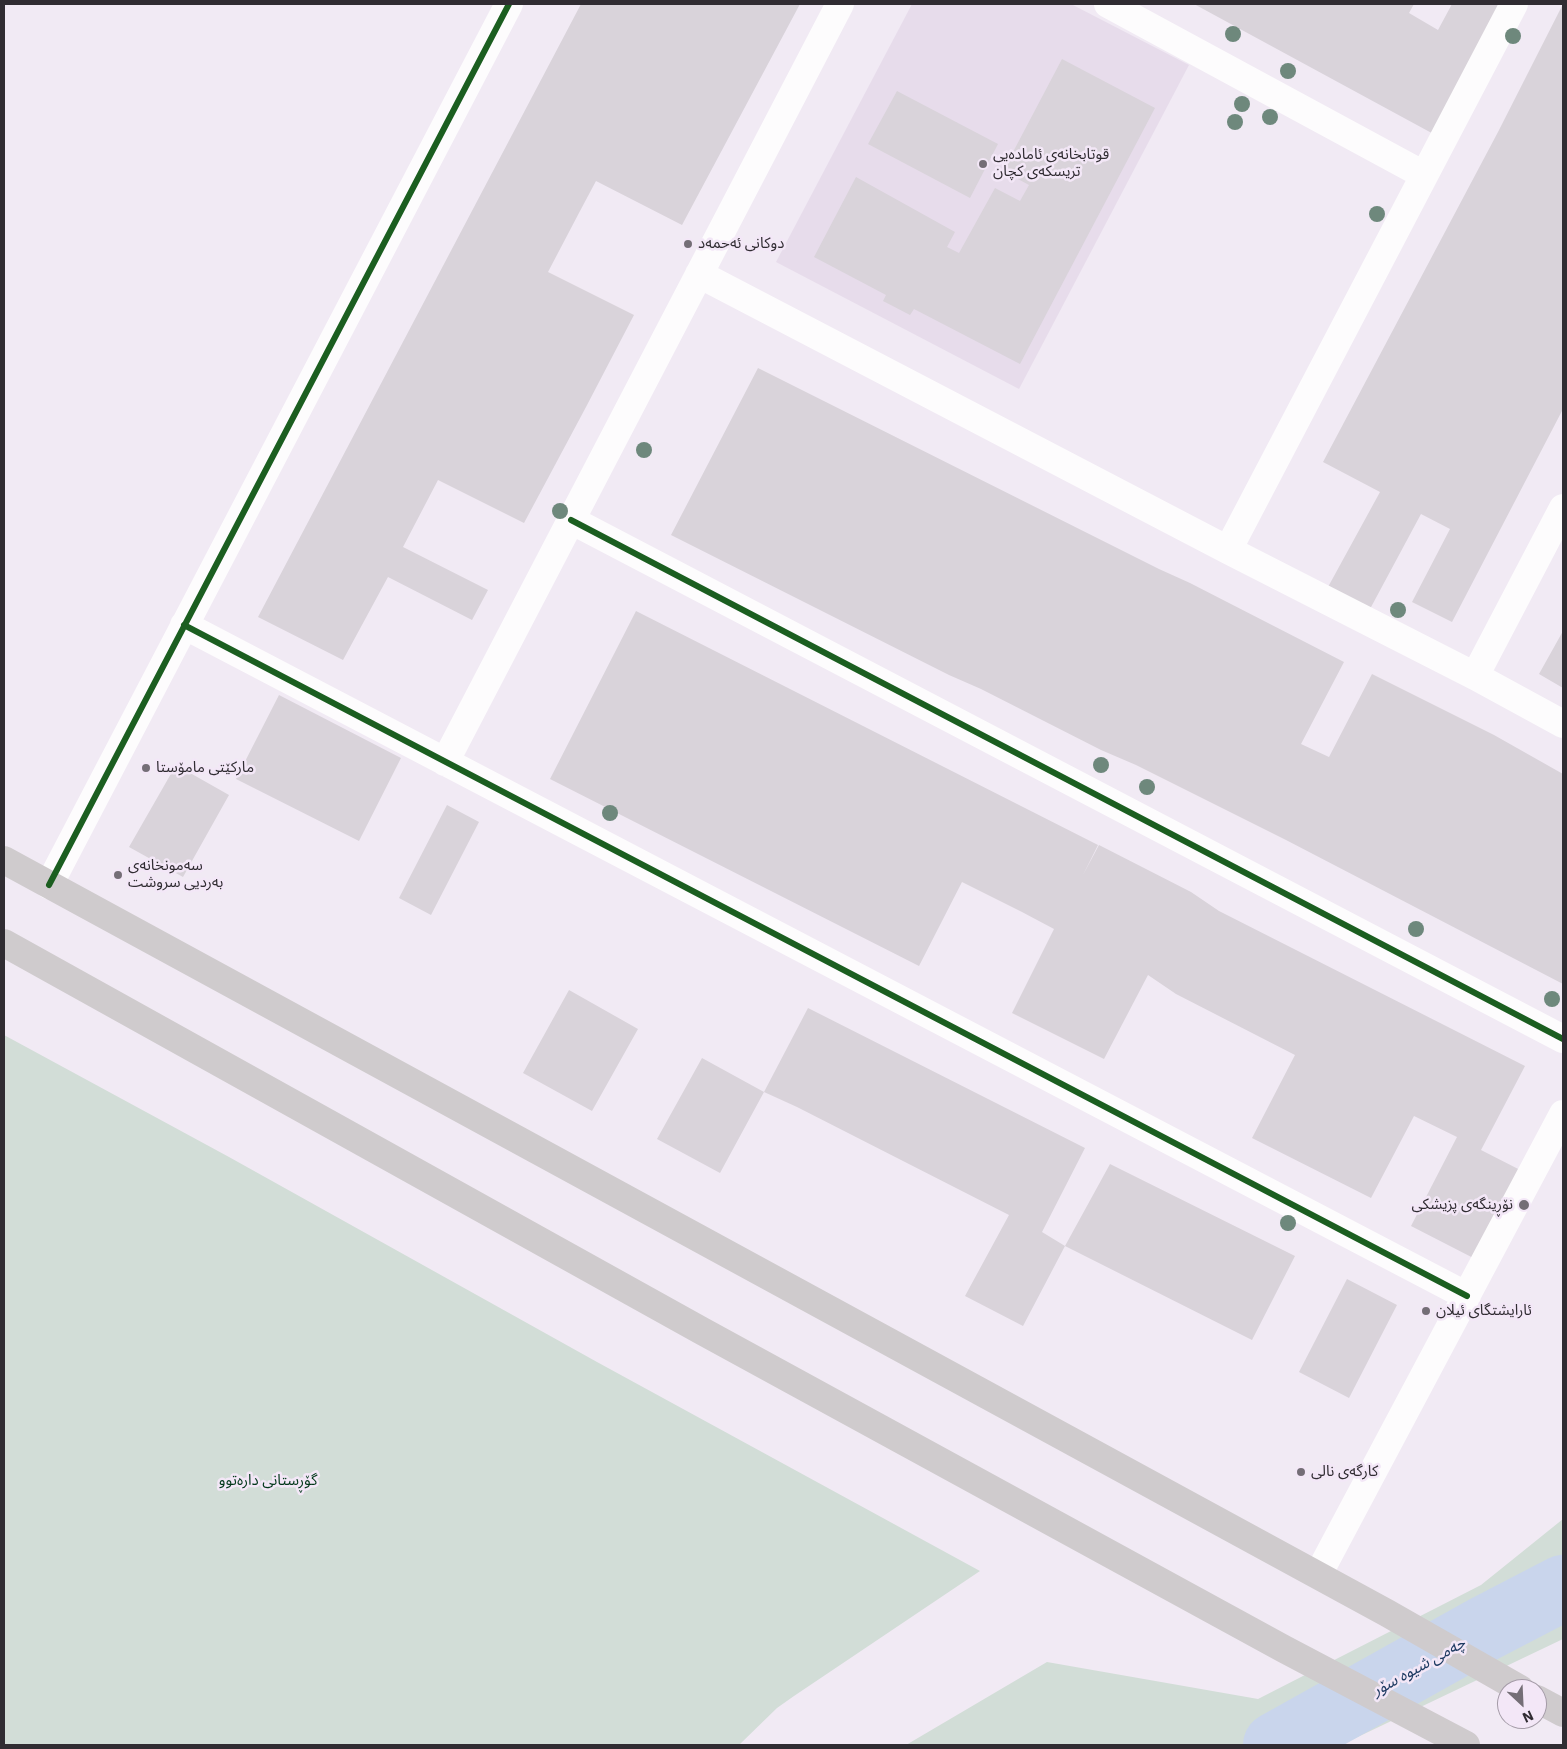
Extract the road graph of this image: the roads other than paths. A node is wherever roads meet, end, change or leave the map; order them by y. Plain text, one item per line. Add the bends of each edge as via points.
1 (509, 4) edge
2 (840, 4) edge
3 (1108, 4) edge
4 (1514, 4) edge
5 (1424, 175) junction
6 (699, 274) junction
7 (1563, 508) edge
8 (571, 520) junction
9 (1228, 550) junction
10 (184, 625) junction
11 (1475, 676) junction
12 (1563, 724) edge
13 (445, 762) junction
14 (4, 860) edge
15 (49, 885) junction
16 (4, 943) edge
17 (1563, 1039) edge
18 (1563, 1114) edge
19 (1467, 1296) junction
20 (1318, 1576) junction
21 (1502, 1679) edge
22 (1547, 1704) edge
23 (1563, 1713) edge
24 (1455, 1741) edge

1 - 10 street
2 - 6 street
3 - 5 street
4 - 5 street
5 - 9 street
6 - 8 street
6 - 9 street
7 - 11 street
8 - 13 street
8 - 17 street
9 - 11 street
10 - 13 street
10 - 15 street
11 - 12 street
13 - 19 street
14 - 15 main road
15 - 20 main road
16 - 24 main road via 693,1327
18 - 19 street
19 - 20 street
20 - 21 main road
22 - 23 main road

